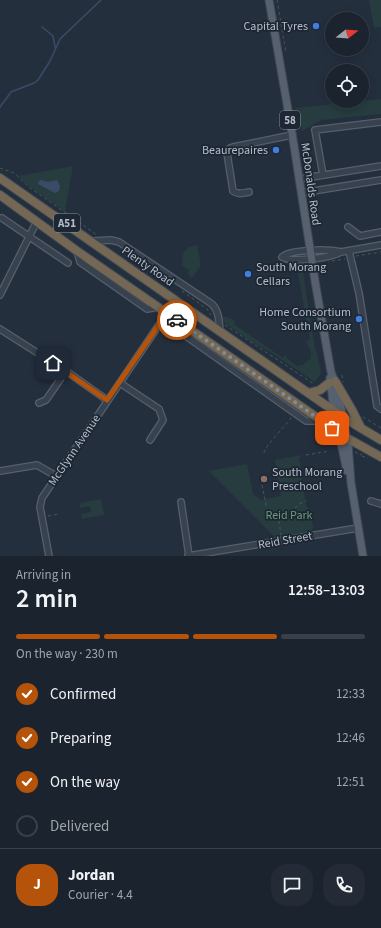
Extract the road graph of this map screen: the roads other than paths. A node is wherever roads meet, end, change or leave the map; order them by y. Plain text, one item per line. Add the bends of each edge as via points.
1 (269, 0) edge
2 (381, 122) edge
3 (292, 135) junction
4 (381, 166) edge
5 (323, 175) junction
6 (0, 178) edge
7 (299, 180) junction
8 (381, 180) edge
9 (249, 192) dead end
10 (301, 193) junction
11 (0, 195) edge
12 (2, 218) dead end
13 (37, 221) junction
14 (348, 228) dead end
15 (381, 232) edge
16 (29, 236) junction
17 (96, 239) junction
18 (381, 245) edge
19 (349, 251) junction
20 (310, 255) junction
21 (68, 263) dead end
22 (0, 295) edge
23 (170, 315) junction
24 (200, 317) junction
25 (0, 329) edge
26 (192, 330) junction
27 (220, 331) junction
28 (237, 362) junction
29 (66, 372) junction
30 (244, 377) junction
31 (332, 382) junction
32 (120, 383) junction
33 (309, 393) junction
34 (107, 400) junction
35 (40, 403) dead end
36 (381, 409) edge
37 (334, 411) junction
38 (344, 418) junction
39 (322, 421) junction
40 (361, 428) junction
41 (339, 432) junction
42 (347, 438) junction
43 (150, 440) dead end
44 (381, 440) edge
45 (381, 457) edge
46 (0, 471) edge
47 (56, 476) junction
48 (351, 483) junction
49 (371, 501) dead end
50 (180, 502) dead end
51 (381, 504) edge
52 (358, 528) junction
53 (49, 556) edge
54 (189, 556) edge
55 (363, 556) edge

1 - 3 main road, McDonalds Road / 58
2 - 5 street via 315,130
3 - 7 main road, McDonalds Road / 58
3 - 9 street via 228,150 233,191 239,194
4 - 5 street
5 - 7 street
6 - 17 highway, Plenty Road / A51
7 - 10 main road, McDonalds Road / 58
8 - 10 street
10 - 20 main road, McDonalds Road / 58
11 - 13 highway, A51
12 - 16 street
13 - 16 street
13 - 23 highway, A51
14 - 15 street via 360,236
16 - 21 street
16 - 22 street
17 - 24 highway, Plenty Road / A51
17 - 27 street via 119,242 212,304 218,314
18 - 19 street
19 - 20 street via 333,256
19 - 36 street via 359,293 377,406
20 - 31 main road, McDonalds Road / 58
23 - 26 highway, A51
23 - 30 street via 176,329
23 - 32 street, McGlynn Avenue
24 - 26 highway
24 - 27 highway, Plenty Road / A51
25 - 29 street
26 - 28 highway, A51
27 - 33 highway, Plenty Road / A51
28 - 30 street
28 - 39 highway, A51
29 - 34 street
29 - 35 street via 46,400
30 - 39 street via 306,421
31 - 33 highway via 320,390
31 - 37 main road, McDonalds Road / 58
31 - 38 main road, McDonalds Road / 58
31 - 40 highway
32 - 34 street, McGlynn Avenue
32 - 43 street via 159,409 163,420
33 - 37 highway, Plenty Road / A51
34 - 47 street, McGlynn Avenue
37 - 38 highway, Plenty Road / A51
37 - 41 main road, McDonalds Road / 58
38 - 40 highway, Plenty Road / A51
38 - 42 main road, 58
39 - 41 highway, A51
40 - 44 highway, Plenty Road / A51
41 - 42 highway, A51
41 - 48 main road, 58
42 - 45 highway, A51
42 - 48 main road, 58
46 - 47 street via 37,465
47 - 53 street, McGlynn Avenue via 40,502
48 - 52 main road, 58
49 - 51 street
50 - 54 street
52 - 54 street, Reid Street
52 - 55 main road, 58

